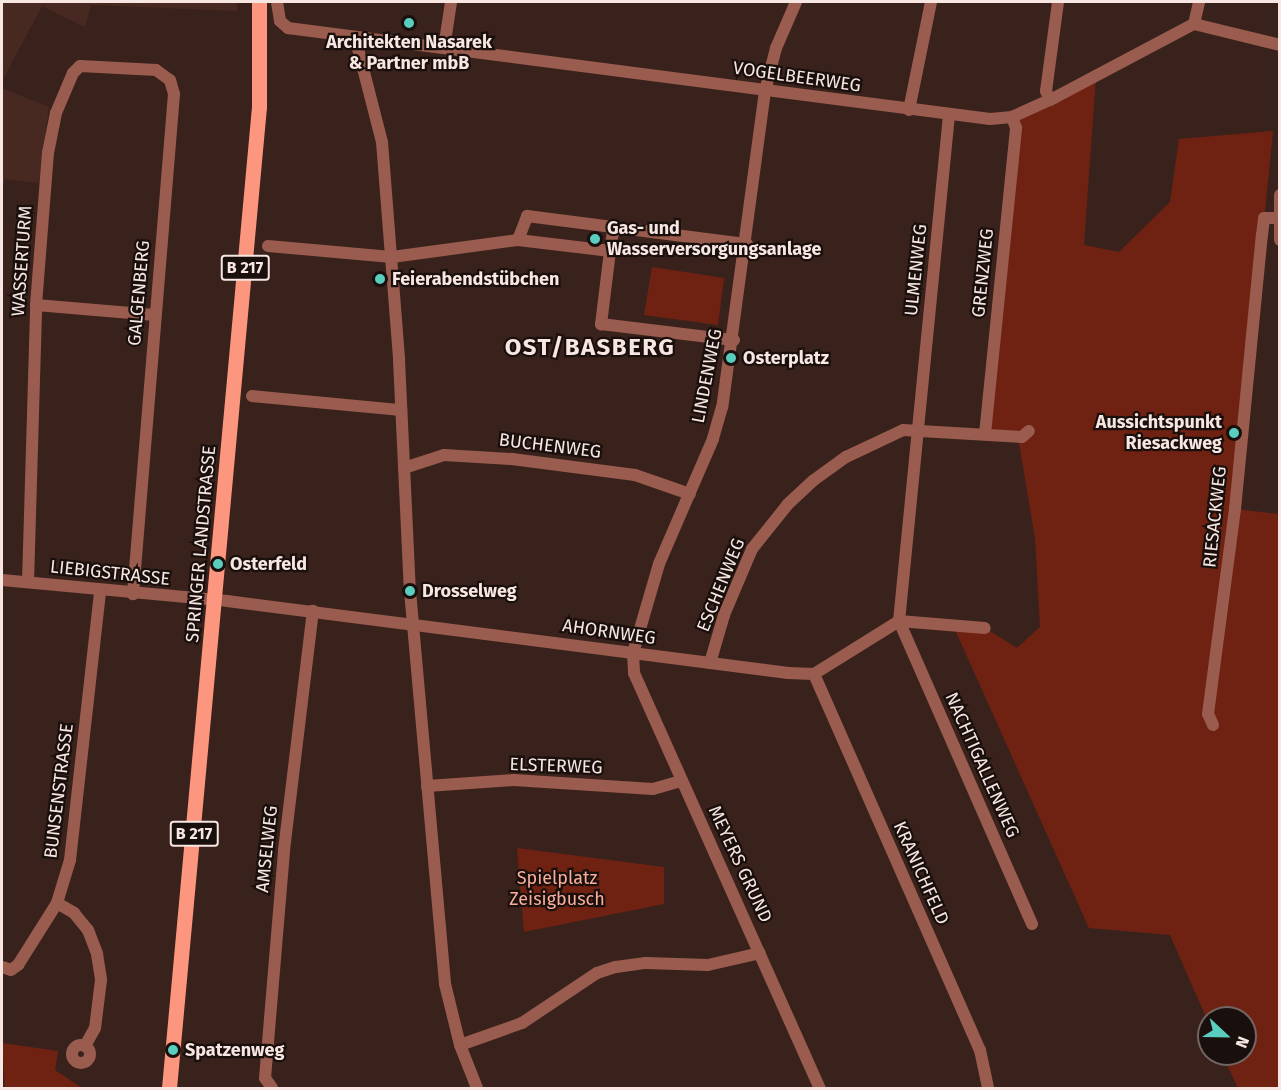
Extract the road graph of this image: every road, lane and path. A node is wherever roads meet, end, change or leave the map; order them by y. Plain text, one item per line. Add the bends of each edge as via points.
1 (259, 2) edge
2 (277, 2) edge
3 (451, 2) edge
4 (796, 2) edge
5 (930, 2) edge
6 (1058, 2) edge
7 (1199, 2) edge
8 (1194, 24) junction
9 (355, 37) junction
10 (1280, 45) edge
11 (444, 48) junction
12 (89, 64) joint
13 (765, 91) junction
14 (1050, 100) junction
15 (909, 110) junction
16 (949, 115) junction
17 (1012, 117) junction
18 (1280, 195) edge
19 (1278, 218) edge
20 (614, 227) junction
21 (518, 240) junction
22 (1280, 240) edge
23 (747, 244) junction
24 (267, 246) dead end
25 (610, 251) junction
26 (392, 257) junction
27 (36, 305) junction
28 (155, 315) junction
29 (734, 340) junction
30 (252, 396) dead end
31 (401, 410) junction
32 (919, 428) junction
33 (1029, 430) dead end
34 (985, 434) junction
35 (404, 468) junction
36 (690, 494) junction
37 (2, 580) edge
38 (28, 582) junction
39 (100, 591) junction
40 (133, 594) junction
41 (215, 601) junction
42 (313, 611) junction
43 (899, 621) junction
44 (415, 624) junction
45 (985, 628) dead end
46 (633, 653) junction
47 (710, 663) junction
48 (813, 674) junction
49 (1213, 725) dead end
50 (681, 781) junction
51 (427, 786) junction
52 (57, 903) junction
53 (1032, 924) dead end
54 (760, 953) junction
55 (2, 967) edge
56 (460, 1045) junction
57 (85, 1046) dead end
58 (169, 1089) edge
59 (272, 1089) edge
60 (477, 1089) edge
61 (820, 1089) edge
62 (988, 1089) edge

1 - 41 main road, SPRINGER LANDSTRASSE / B 217 via 259,107
2 - 9 street, VOGELBEERWEG via 280,21 288,28
3 - 11 street
4 - 13 street, LINDENWEG via 776,48
5 - 15 street
6 - 14 street via 1046,91
7 - 8 street
8 - 10 street
8 - 14 street, VOGELBEERWEG
9 - 11 street, VOGELBEERWEG
9 - 26 street via 382,142
11 - 13 street, VOGELBEERWEG
12 - 27 street, WASSERTURM via 73,73 51,134
12 - 28 street, GALGENBERG via 156,70 173,87
13 - 15 street, VOGELBEERWEG
13 - 23 street, LINDENWEG
14 - 17 street, VOGELBEERWEG
15 - 16 street, VOGELBEERWEG
16 - 17 street, VOGELBEERWEG
16 - 32 street, ULMENWEG
17 - 34 street, GRENZWEG via 1016,128
18 - 19 street
19 - 22 street
19 - 49 street, RIESACKWEG via 1264,218 1235,508 1208,714
20 - 21 street via 527,216
20 - 23 street
20 - 25 street
21 - 25 street
21 - 26 street
23 - 29 street, LINDENWEG
24 - 26 street
25 - 29 street via 601,324
26 - 31 street
27 - 28 street
27 - 38 street, WASSERTURM
28 - 40 street, GALGENBERG
29 - 36 street, LINDENWEG via 722,407
30 - 31 street
31 - 35 street
32 - 34 street
32 - 43 street, ULMENWEG
32 - 47 street, ESCHENWEG via 877,439 846,457 814,480 767,527 752,549 728,606
33 - 34 street via 1022,437
35 - 36 street, BUCHENWEG via 444,455 512,459 635,475
35 - 44 street
36 - 46 street, LINDENWEG via 659,564
37 - 38 street, LIEBIGSTRASSE
38 - 39 street, LIEBIGSTRASSE
39 - 40 street, LIEBIGSTRASSE
39 - 52 street, BUNSENSTRASSE via 70,860
40 - 41 street, LIEBIGSTRASSE
41 - 42 street, AHORNWEG
41 - 58 main road, SPRINGER LANDSTRASSE / B 217
42 - 44 street, AHORNWEG
42 - 59 street, AMSELWEG via 284,850 265,1078
43 - 45 street
43 - 48 street
43 - 53 street, NACHTIGALLENWEG
44 - 46 street, AHORNWEG
44 - 51 street
46 - 47 street, AHORNWEG
46 - 50 street, MEYERS GRUND via 634,673
47 - 48 street, AHORNWEG
48 - 62 street, KRANICHFELD via 980,1050
50 - 51 street, ELSTERWEG via 653,789 514,780
50 - 54 street, MEYERS GRUND
51 - 56 street via 445,984
52 - 55 street, BUNSENSTRASSE via 18,965 11,970
52 - 57 street via 74,913 88,930 97,954 101,980 95,1028
54 - 56 street via 708,966 646,963 616,967 597,973 522,1023
54 - 61 street, MEYERS GRUND
56 - 60 street

